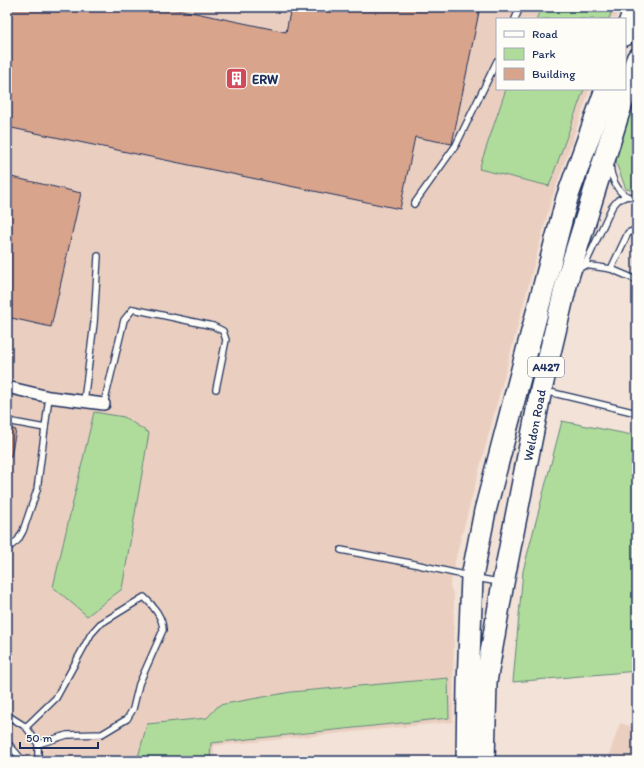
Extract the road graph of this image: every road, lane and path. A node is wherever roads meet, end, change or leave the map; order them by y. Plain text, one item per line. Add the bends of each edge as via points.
1 (520, 7) edge
2 (635, 7) edge
3 (515, 18) edge
4 (626, 32) edge
5 (637, 59) edge
6 (496, 63) edge
7 (606, 90) edge
8 (626, 90) edge
9 (626, 90) edge
10 (616, 118) junction
11 (627, 196) junction
12 (637, 198) edge
13 (414, 204) dead end
14 (637, 229) edge
15 (98, 256) dead end
16 (585, 265) junction
17 (611, 269) junction
18 (565, 278) junction
19 (637, 280) edge
20 (7, 387) edge
21 (216, 389) dead end
22 (541, 390) junction
23 (49, 397) junction
24 (84, 402) junction
25 (104, 404) joint
26 (637, 413) edge
27 (7, 421) edge
28 (45, 428) junction
29 (7, 549) edge
30 (341, 550) dead end
31 (472, 577) junction
32 (503, 583) junction
33 (477, 683) junction
34 (476, 707) junction
35 (7, 715) edge
36 (26, 727) junction
37 (7, 742) edge
38 (38, 744) junction
39 (23, 761) edge
40 (38, 761) edge
41 (467, 761) edge
42 (484, 761) edge

1 - 3 lane
2 - 4 highway
5 - 8 highway, Weldon Road / A427
6 - 13 lane via 456,145
7 - 31 highway, Weldon Road / A427 via 567,198 546,289 485,511
9 - 10 highway, Weldon Road / A427
10 - 11 lane via 610,157 611,171 618,189
10 - 18 highway, Weldon Road / A427
11 - 12 lane
11 - 16 lane via 618,200 612,207
14 - 17 lane via 628,233
15 - 24 lane via 94,324
16 - 17 lane
16 - 18 lane
17 - 19 lane
18 - 22 highway, Weldon Road / A427
20 - 23 street
21 - 25 lane via 226,340 223,331 213,326 133,309 124,320
22 - 26 lane
22 - 32 highway, Weldon Road / A427
23 - 24 street
23 - 28 lane
24 - 25 street
27 - 28 lane
28 - 29 lane via 37,490 23,531 18,540
30 - 31 lane via 410,562
31 - 32 lane
31 - 33 highway, Weldon Road / A427
32 - 33 highway, Weldon Road / A427
33 - 34 highway, A427
34 - 41 highway, A427
34 - 42 highway, A427
35 - 36 lane
36 - 38 lane
36 - 38 lane via 56,698 91,634 100,624 144,597 163,624 163,630 127,719 102,734 67,735
37 - 39 lane
38 - 40 lane

